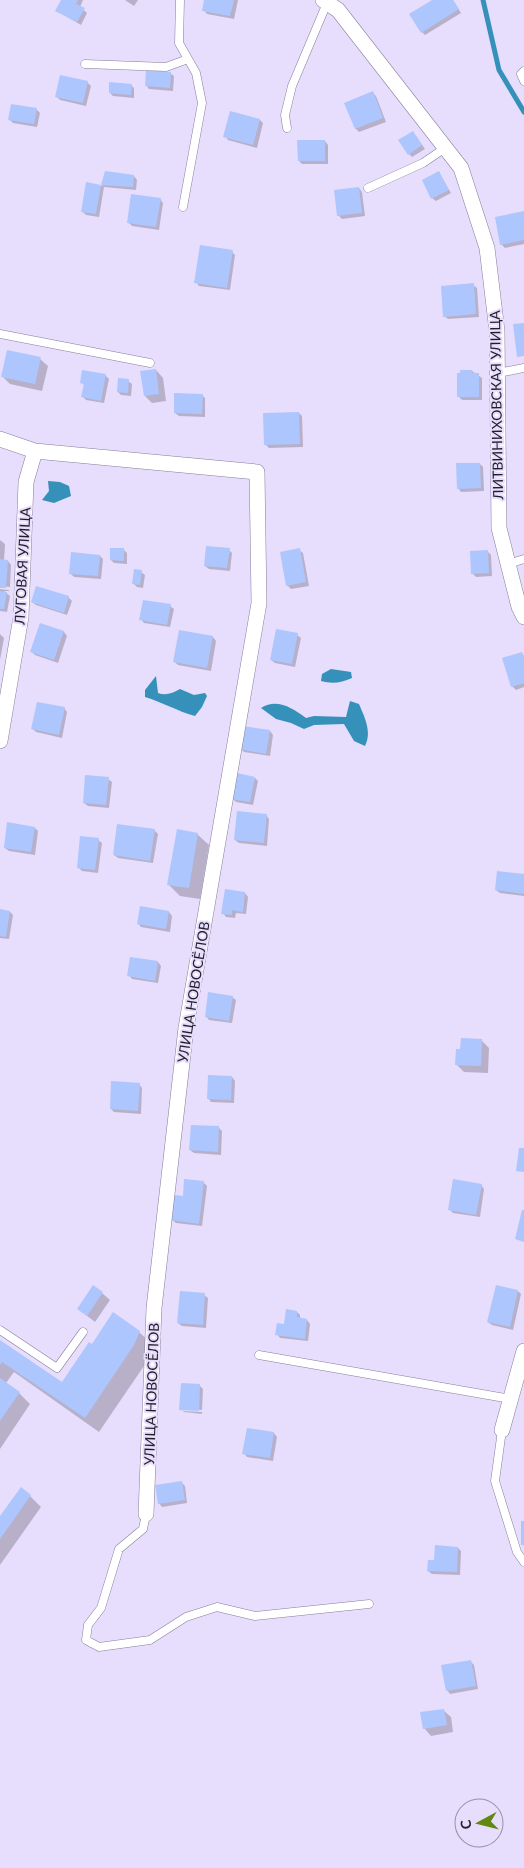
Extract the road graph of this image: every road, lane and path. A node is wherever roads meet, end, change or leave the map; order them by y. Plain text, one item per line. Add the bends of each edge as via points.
1 (180, 0) edge
2 (325, 1) edge
3 (188, 59) junction
4 (85, 64) dead end
5 (524, 71) edge
6 (524, 81) edge
7 (287, 128) dead end
8 (445, 148) junction
9 (368, 188) dead end
10 (183, 207) dead end
11 (0, 334) edge
12 (150, 363) dead end
13 (524, 368) edge
14 (498, 373) junction
15 (0, 439) edge
16 (35, 451) junction
17 (524, 559) edge
18 (508, 564) junction
19 (524, 617) edge
20 (0, 741) edge
21 (0, 1330) edge
22 (83, 1332) dead end
23 (524, 1351) edge
24 (259, 1355) dead end
25 (511, 1399) junction
26 (502, 1430) joint
27 (146, 1514) joint
28 (524, 1562) edge
29 (368, 1604) dead end

1 - 3 lane via 179,43
2 - 7 lane via 292,86 285,115
2 - 8 street, ЛИТВИНИХОВСКАЯ УЛИЦА via 338,10
3 - 4 lane via 166,67
3 - 10 lane via 196,73 202,103
5 - 6 lane via 521,74
8 - 9 lane via 423,163
8 - 14 street, ЛИТВИНИХОВСКАЯ УЛИЦА via 462,168 487,248 497,331
11 - 12 lane
13 - 14 lane
14 - 18 street, ЛИТВИНИХОВСКАЯ УЛИЦА via 499,528
15 - 16 street
16 - 20 street, ЛУГОВАЯ УЛИЦА via 26,482 21,617
16 - 27 street, УЛИЦА НОВОСЁЛОВ via 257,472 259,603 186,1028 154,1308
17 - 18 lane
18 - 19 street, ЛИТВИНИХОВСКАЯ УЛИЦА
21 - 22 lane via 57,1368
23 - 25 street
24 - 25 lane
25 - 26 street
26 - 28 lane via 495,1481 517,1552
27 - 29 lane via 143,1529 119,1549 101,1608 88,1625 86,1640 99,1647 150,1640 186,1617 217,1607 255,1616

